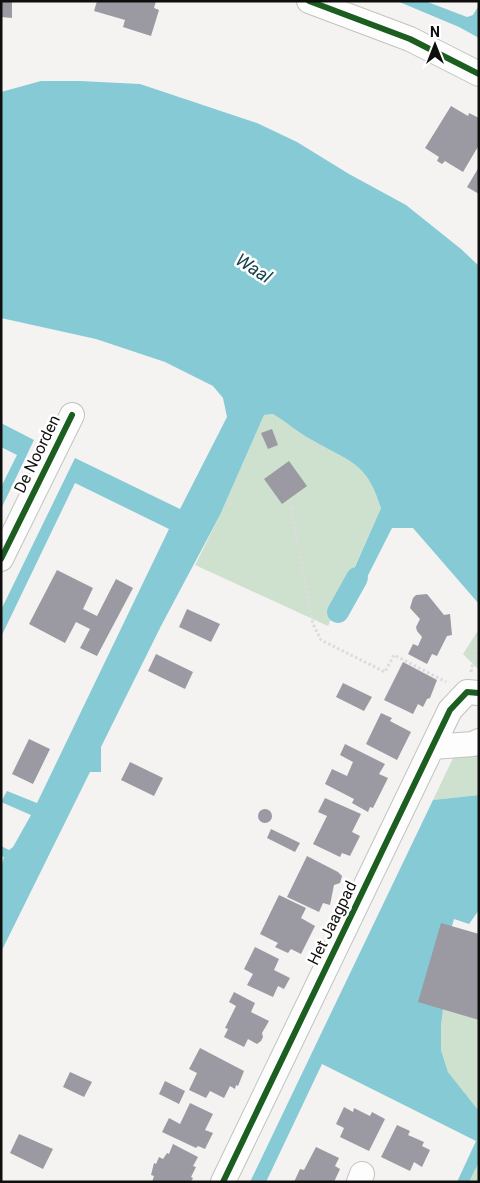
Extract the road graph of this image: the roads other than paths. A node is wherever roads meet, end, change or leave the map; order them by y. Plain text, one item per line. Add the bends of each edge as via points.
1 (308, 1) edge
2 (479, 74) edge
3 (72, 415) dead end
4 (1, 560) edge
5 (473, 693) edge
6 (479, 741) edge
7 (432, 747) junction
8 (223, 1182) edge

1 - 2 street via 410,39
3 - 4 street, De Noorden
5 - 7 street, Het Jaagpad via 450,710
6 - 7 street
7 - 8 street, Het Jaagpad

